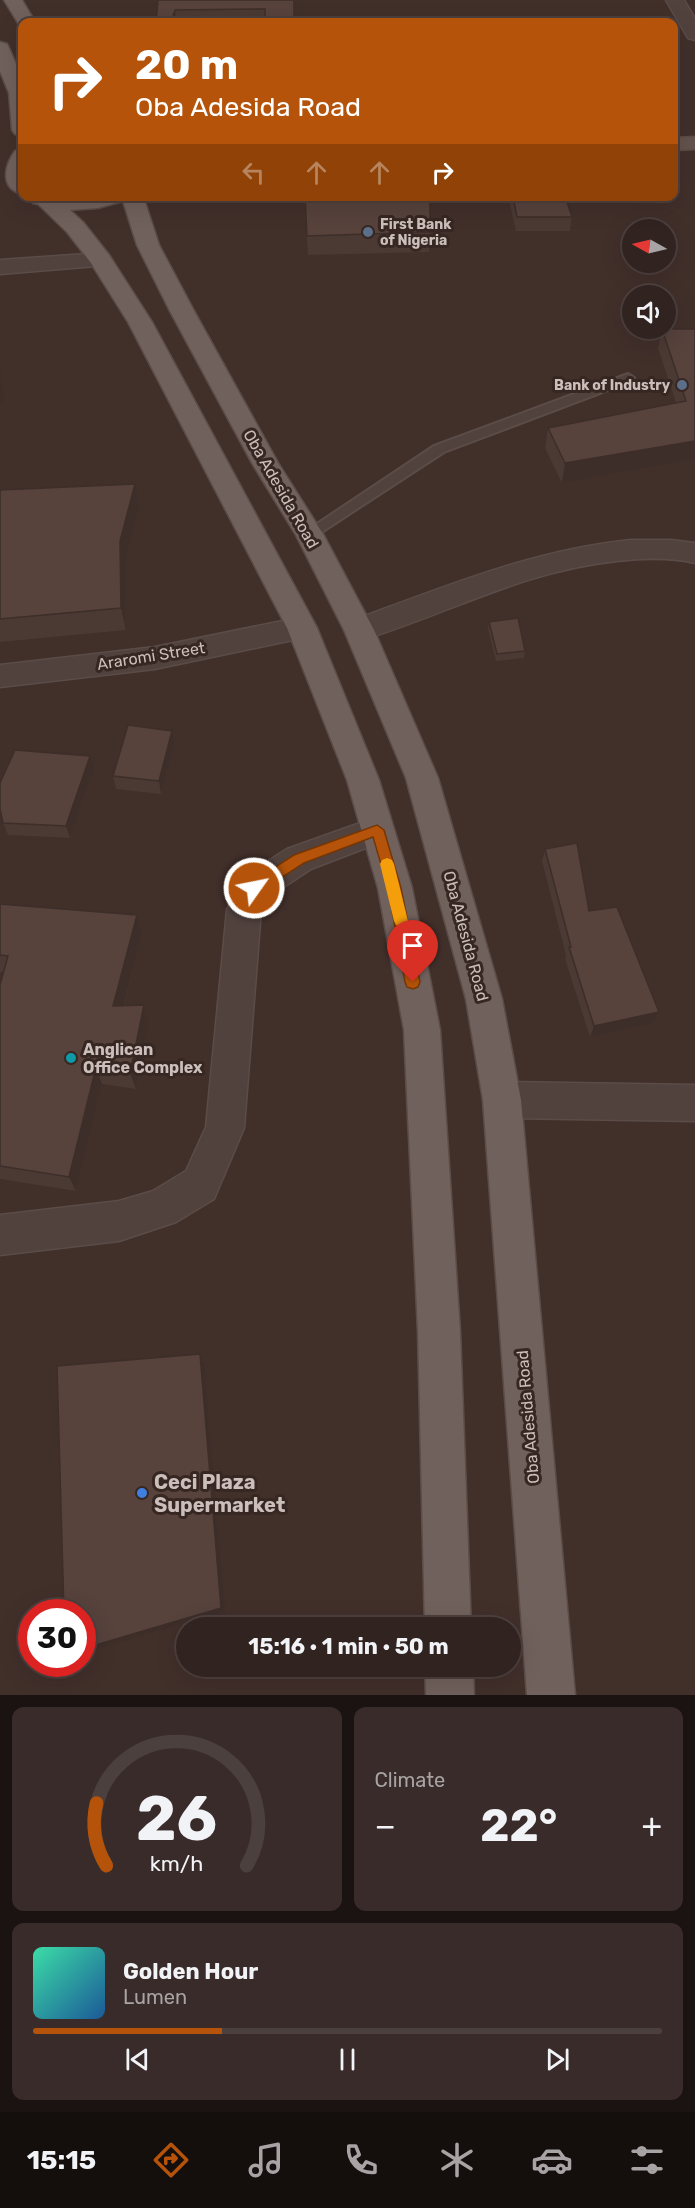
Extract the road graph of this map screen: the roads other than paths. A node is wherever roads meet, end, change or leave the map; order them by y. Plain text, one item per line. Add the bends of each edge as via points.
1 (13, 0) edge
2 (675, 0) edge
3 (24, 18) edge
4 (695, 34) edge
5 (0, 48) edge
6 (18, 91) edge
7 (695, 143) edge
8 (678, 144) edge
9 (678, 160) edge
10 (695, 160) edge
11 (18, 161) edge
12 (18, 179) edge
13 (42, 201) edge
14 (61, 201) edge
15 (104, 201) edge
16 (134, 201) edge
17 (101, 260) junction
18 (0, 267) edge
19 (628, 378) dead end
20 (309, 534) junction
21 (695, 553) edge
22 (302, 628) junction
23 (359, 630) junction
24 (0, 676) edge
25 (377, 830) junction
26 (502, 1101) junction
27 (695, 1103) edge
28 (0, 1235) edge
29 (448, 1617) edge
30 (449, 1677) edge
31 (450, 1695) edge
32 (551, 1695) edge

1 - 3 main road
2 - 4 street
5 - 6 main road
7 - 8 main road
9 - 10 main road
11 - 12 main road via 14,175
13 - 17 main road via 75,227
14 - 15 main road
16 - 20 main road, Oba Adesida Road via 148,245 265,463
17 - 18 street
17 - 22 main road via 140,322
19 - 20 lane via 439,449
20 - 23 main road, Oba Adesida Road
21 - 23 street via 674,548 593,552 521,570
22 - 24 street, Araromi Street via 155,658
22 - 25 main road via 363,780
23 - 26 main road, Oba Adesida Road via 422,778 484,999
25 - 28 street via 299,859 254,888 244,910 225,1128 200,1185 162,1208 118,1221
25 - 29 main road via 394,888 422,1030 439,1331
26 - 27 street
26 - 32 main road, Oba Adesida Road
30 - 31 main road

